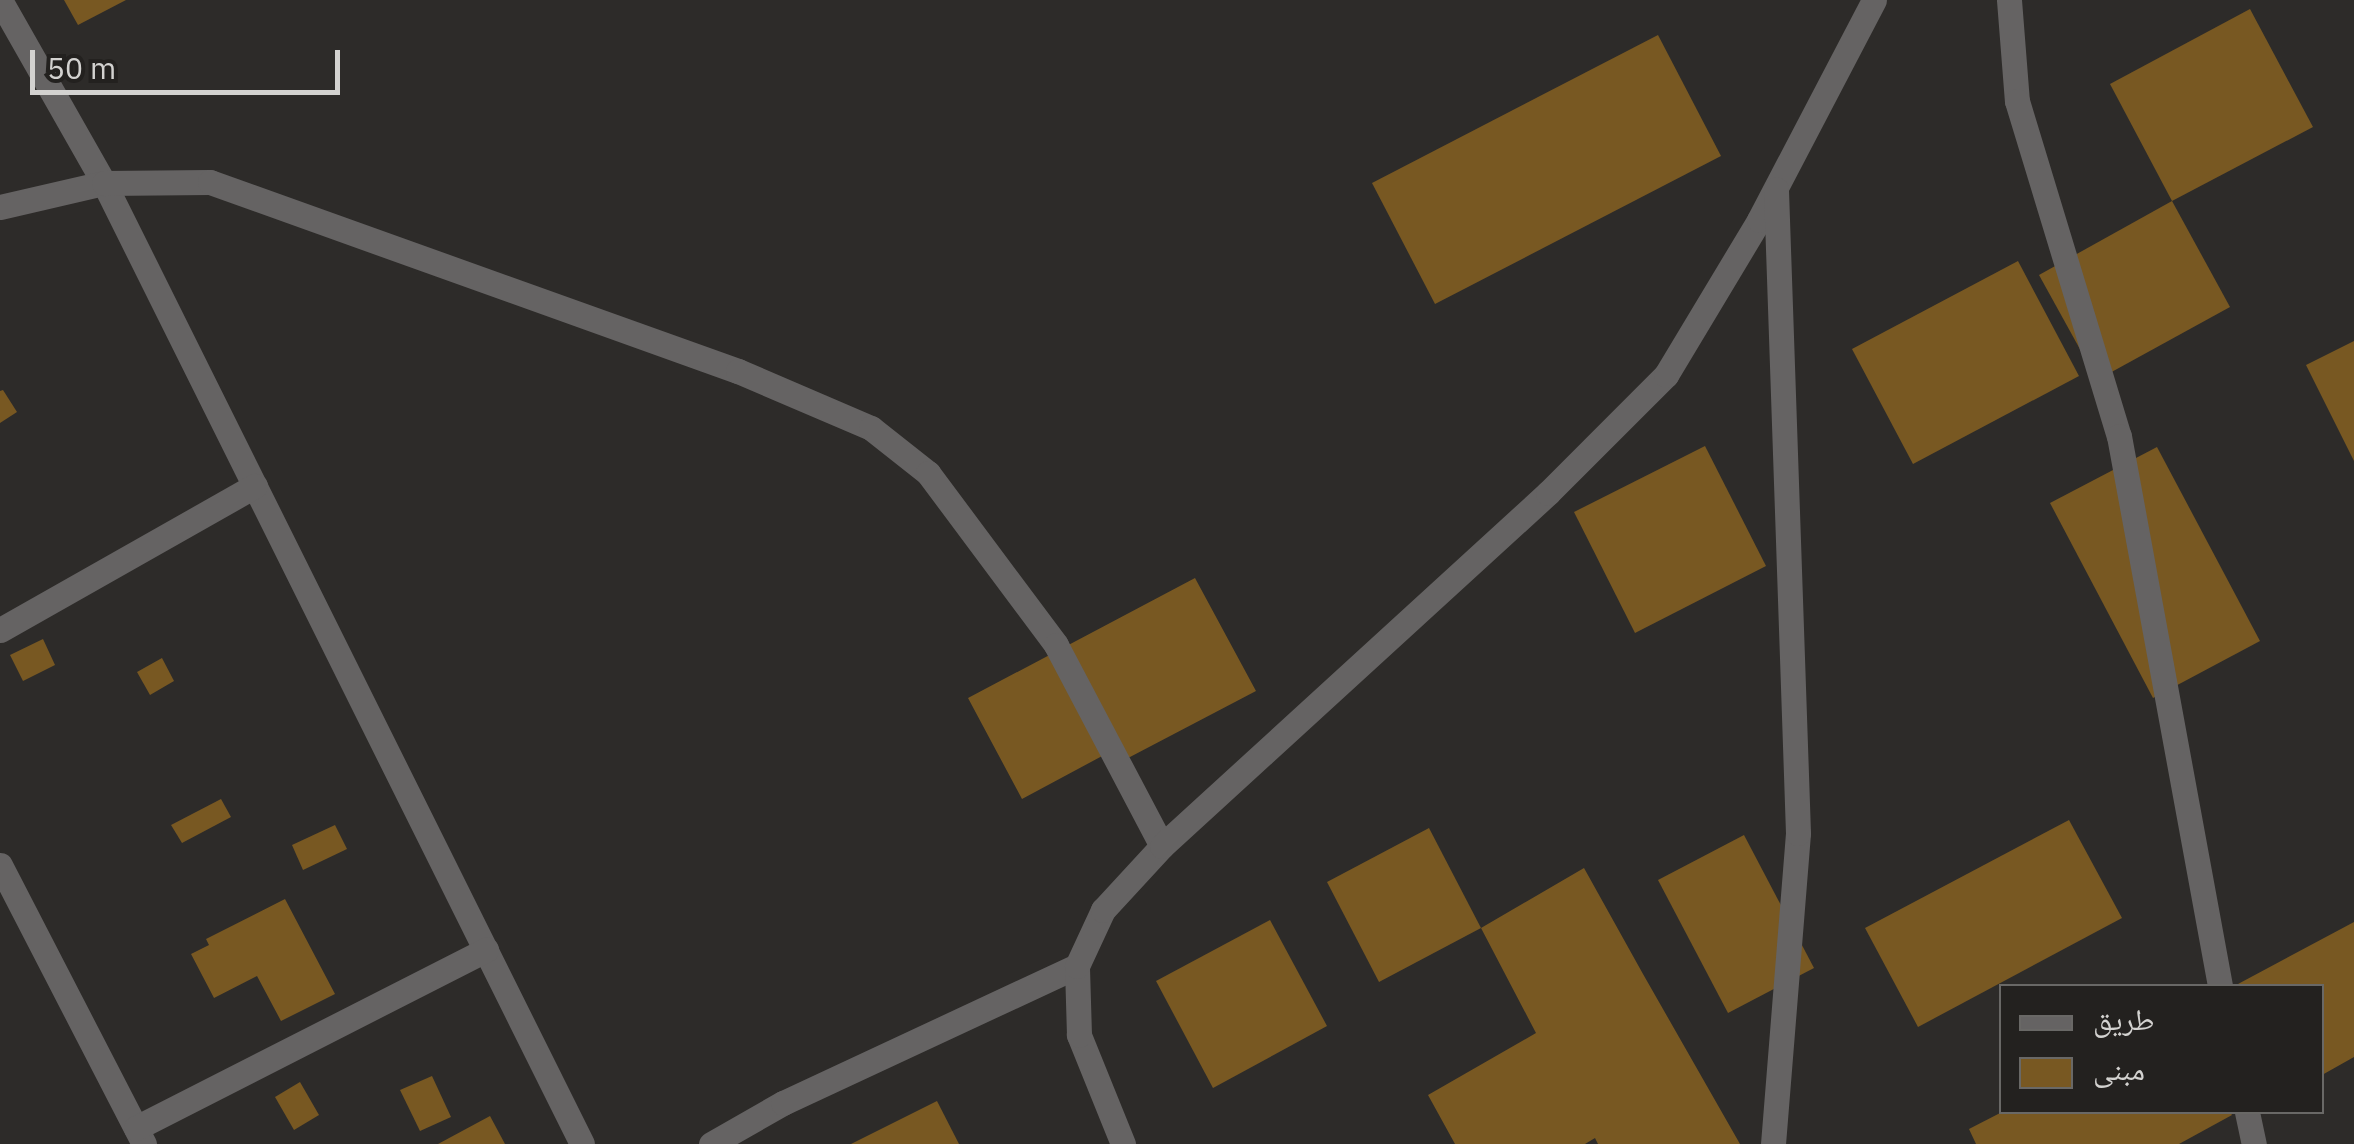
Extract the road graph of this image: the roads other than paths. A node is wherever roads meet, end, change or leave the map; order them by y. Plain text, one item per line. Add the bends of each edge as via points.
1 (0, 0) edge
2 (1874, 0) edge
3 (2008, 0) edge
4 (104, 183) junction
5 (1776, 189) junction
6 (0, 207) edge
7 (256, 486) junction
8 (0, 630) edge
9 (1162, 846) junction
10 (0, 864) edge
11 (486, 950) junction
12 (1077, 966) junction
13 (2220, 984) edge
14 (2247, 1114) edge
15 (140, 1136) edge
16 (582, 1144) edge
17 (710, 1144) edge
18 (1123, 1144) edge
19 (1773, 1144) edge
20 (2254, 1144) edge

1 - 4 street
2 - 5 street
3 - 13 street via 2017,101 2119,436
4 - 6 street
4 - 7 street
4 - 9 street via 210,182 738,371 871,428 928,473 1056,645
5 - 9 street via 1666,375 1548,493
5 - 19 street via 1798,834
7 - 8 street
7 - 11 street
9 - 12 street via 1103,910
10 - 15 street
11 - 15 street
11 - 16 street
12 - 17 street
12 - 18 street via 1079,1034
14 - 20 street

